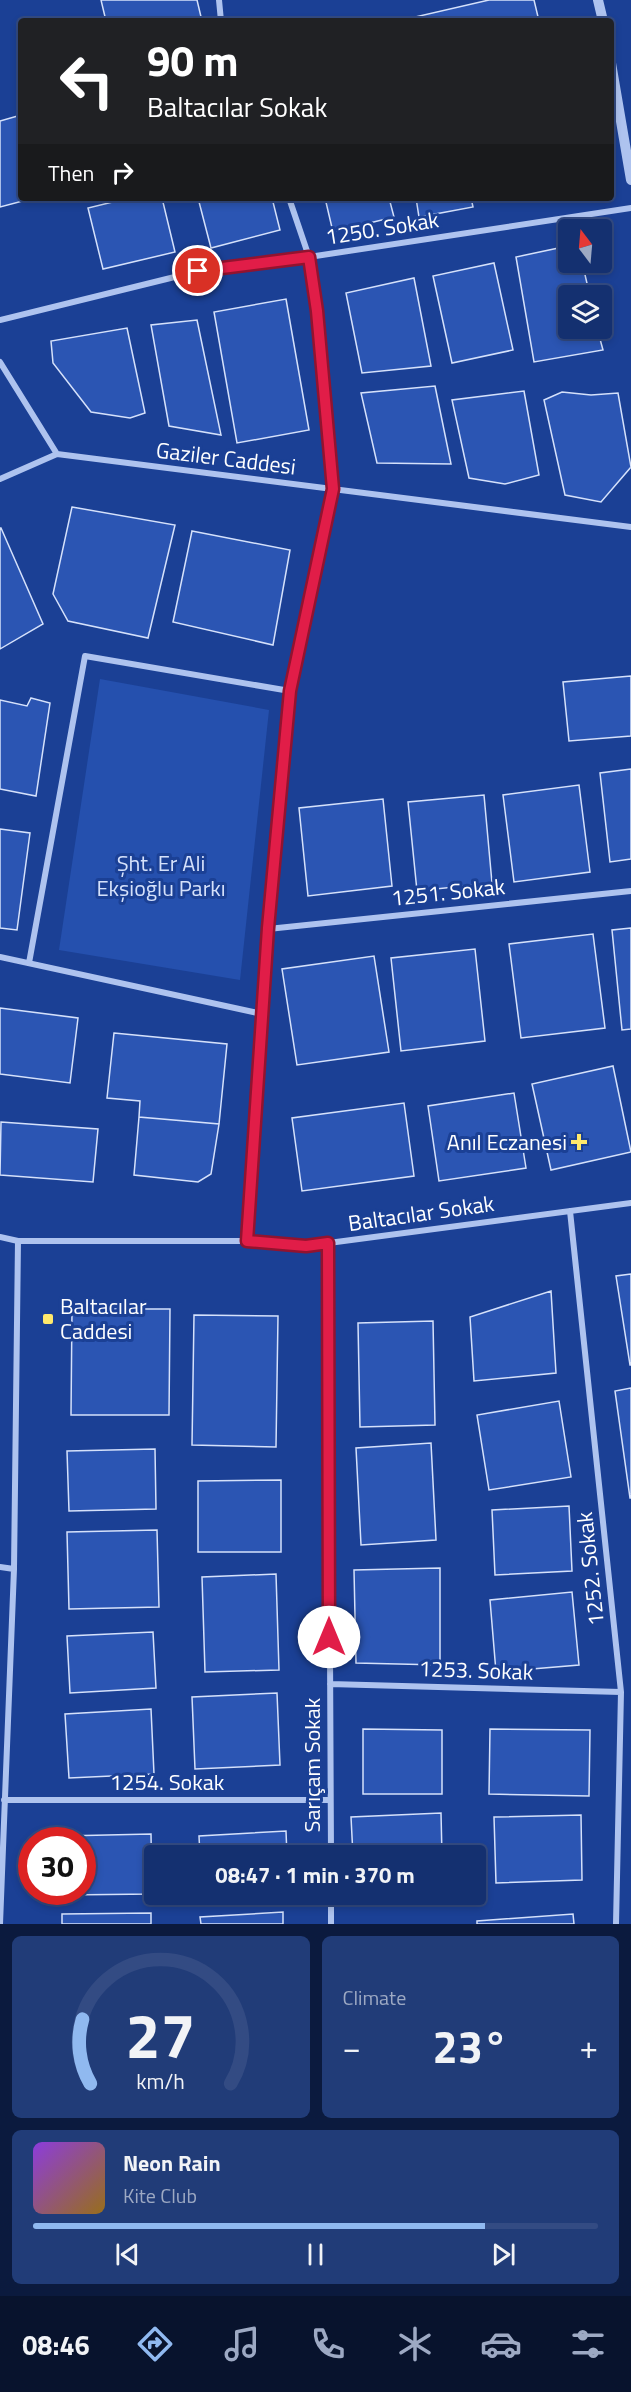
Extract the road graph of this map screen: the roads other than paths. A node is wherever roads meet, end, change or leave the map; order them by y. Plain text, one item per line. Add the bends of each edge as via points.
1 (219, 0) edge
2 (598, 0) edge
3 (221, 18) edge
4 (602, 18) edge
5 (614, 80) edge
6 (631, 180) edge
7 (290, 201) edge
8 (631, 208) edge
9 (309, 257) junction
10 (0, 320) edge
11 (0, 362) edge
12 (57, 454) junction
13 (0, 479) edge
14 (333, 489) junction
15 (631, 526) edge
16 (290, 691) junction
17 (631, 891) edge
18 (268, 928) junction
19 (0, 957) edge
20 (29, 963) junction
21 (262, 1014) junction
22 (631, 1203) edge
23 (570, 1211) junction
24 (0, 1237) edge
25 (18, 1241) junction
26 (247, 1241) junction
27 (328, 1243) junction
28 (0, 1567) edge
29 (14, 1569) junction
30 (330, 1684) junction
31 (621, 1692) junction
32 (4, 1800) junction
33 (330, 1800) junction
34 (330, 1845) edge
35 (331, 1905) edge
36 (0, 1924) edge
37 (331, 1924) edge
38 (616, 1924) edge

1 - 3 street
2 - 4 street
5 - 6 street
7 - 9 street
8 - 9 street, 1250. Sokak
9 - 10 street, 1250. Sokak via 198,271
9 - 14 street
11 - 12 street
12 - 13 street
12 - 14 street, Gaziler Caddesi
14 - 15 street, Gaziler Caddesi
14 - 16 street
16 - 18 street
16 - 20 street via 85,656
17 - 18 street, 1251. Sokak
18 - 21 street
19 - 20 street
20 - 21 street
21 - 26 street
22 - 23 street, Baltacılar Sokak
23 - 27 street, Baltacılar Sokak
23 - 31 street, 1252. Sokak
24 - 25 street, Baltacılar Sokak
25 - 26 street, Baltacılar Sokak
25 - 29 street
26 - 27 street, Baltacılar Sokak via 306,1246
27 - 30 street, Sarıçam Sokak
28 - 29 street
29 - 32 street
30 - 31 street, 1253. Sokak
30 - 33 street, Sarıçam Sokak
31 - 38 street, 1252. Sokak
32 - 33 street, 1254. Sokak
32 - 36 street
33 - 34 street, Sarıçam Sokak
35 - 37 street

